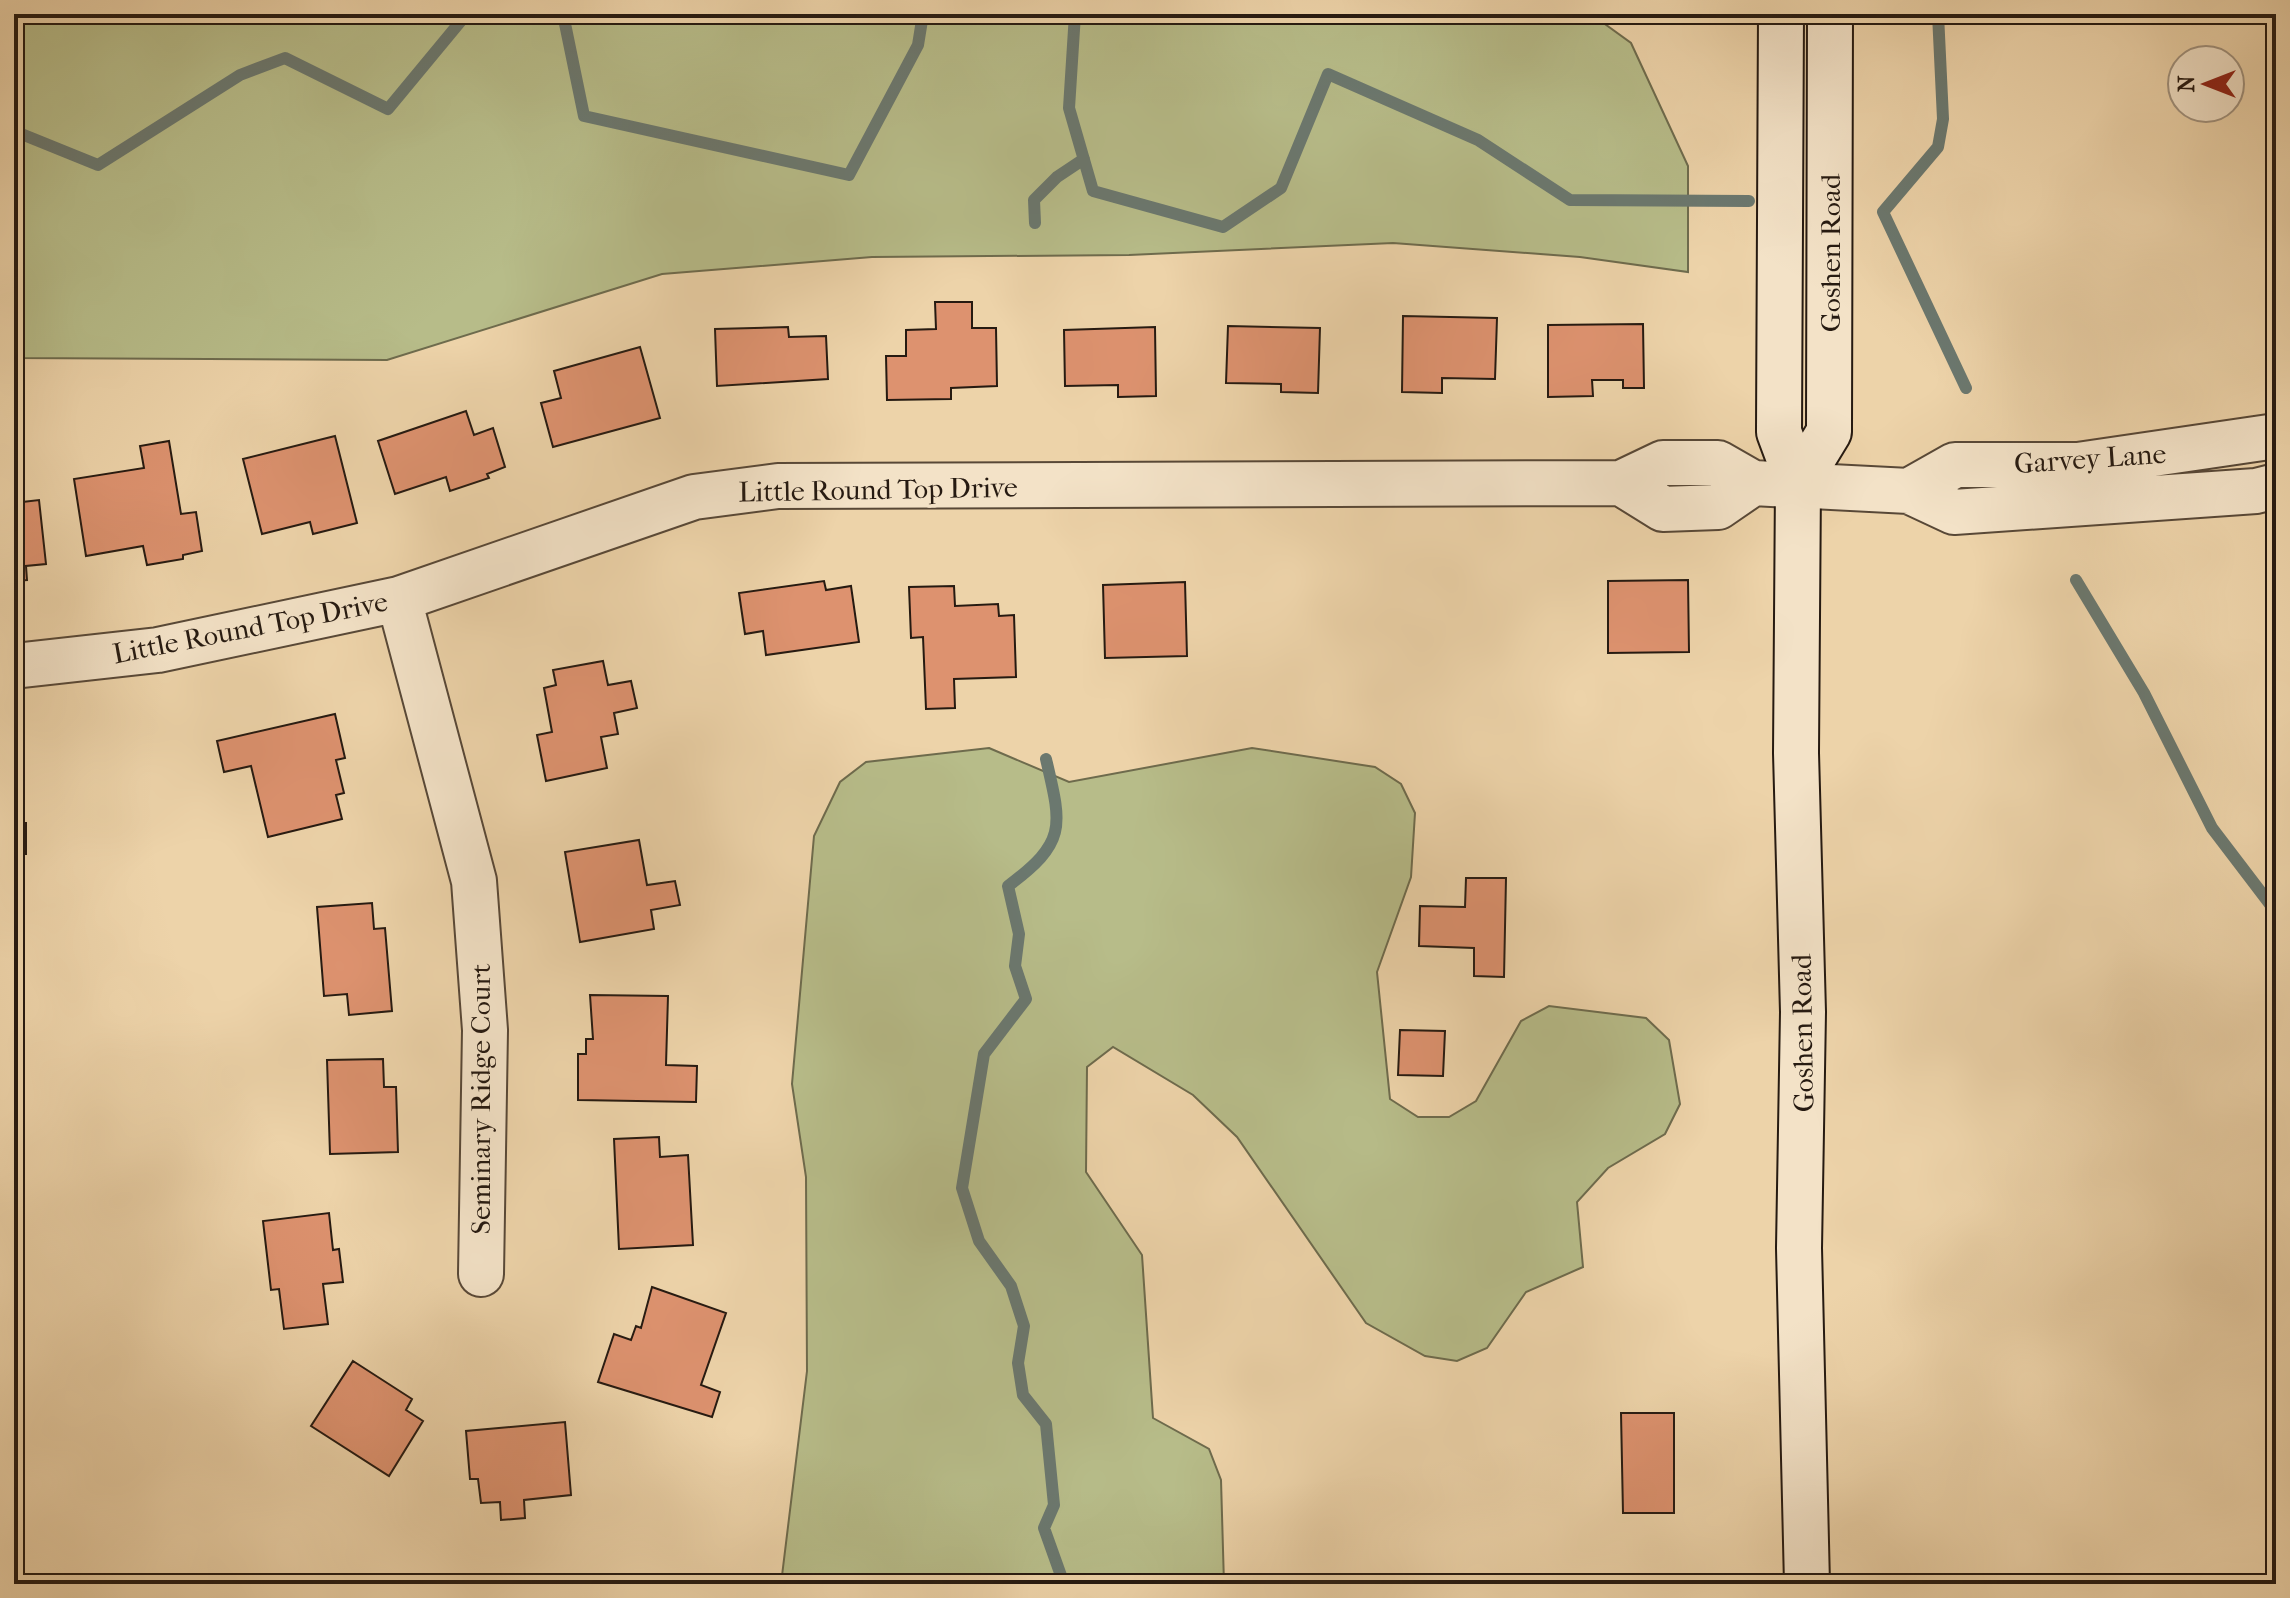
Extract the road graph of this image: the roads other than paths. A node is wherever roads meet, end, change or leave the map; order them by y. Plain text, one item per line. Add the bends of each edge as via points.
1 (1781, 14) edge
2 (1830, 14) edge
3 (2276, 436) edge
4 (1798, 483) junction
5 (2276, 486) edge
6 (1909, 491) junction
7 (399, 599) junction
8 (14, 666) edge
9 (481, 1274) dead end
10 (1807, 1584) edge

1 - 4 street, Goshen Road via 1779,432
2 - 4 street, Goshen Road via 1829,432
3 - 6 street, Garvey Lane via 2078,465 1955,465
4 - 6 street, Garvey Lane
4 - 7 street, Little Round Top Drive via 1753,483 1718,507 1663,509 1621,483 778,486 694,497
4 - 10 street, Goshen Road via 1796,753 1803,1012 1799,1248
5 - 6 street, Garvey Lane via 2127,503 1969,512 1954,512
7 - 8 street, Little Round Top Drive via 158,650
7 - 9 street, Seminary Ridge Court via 474,881 485,1030

